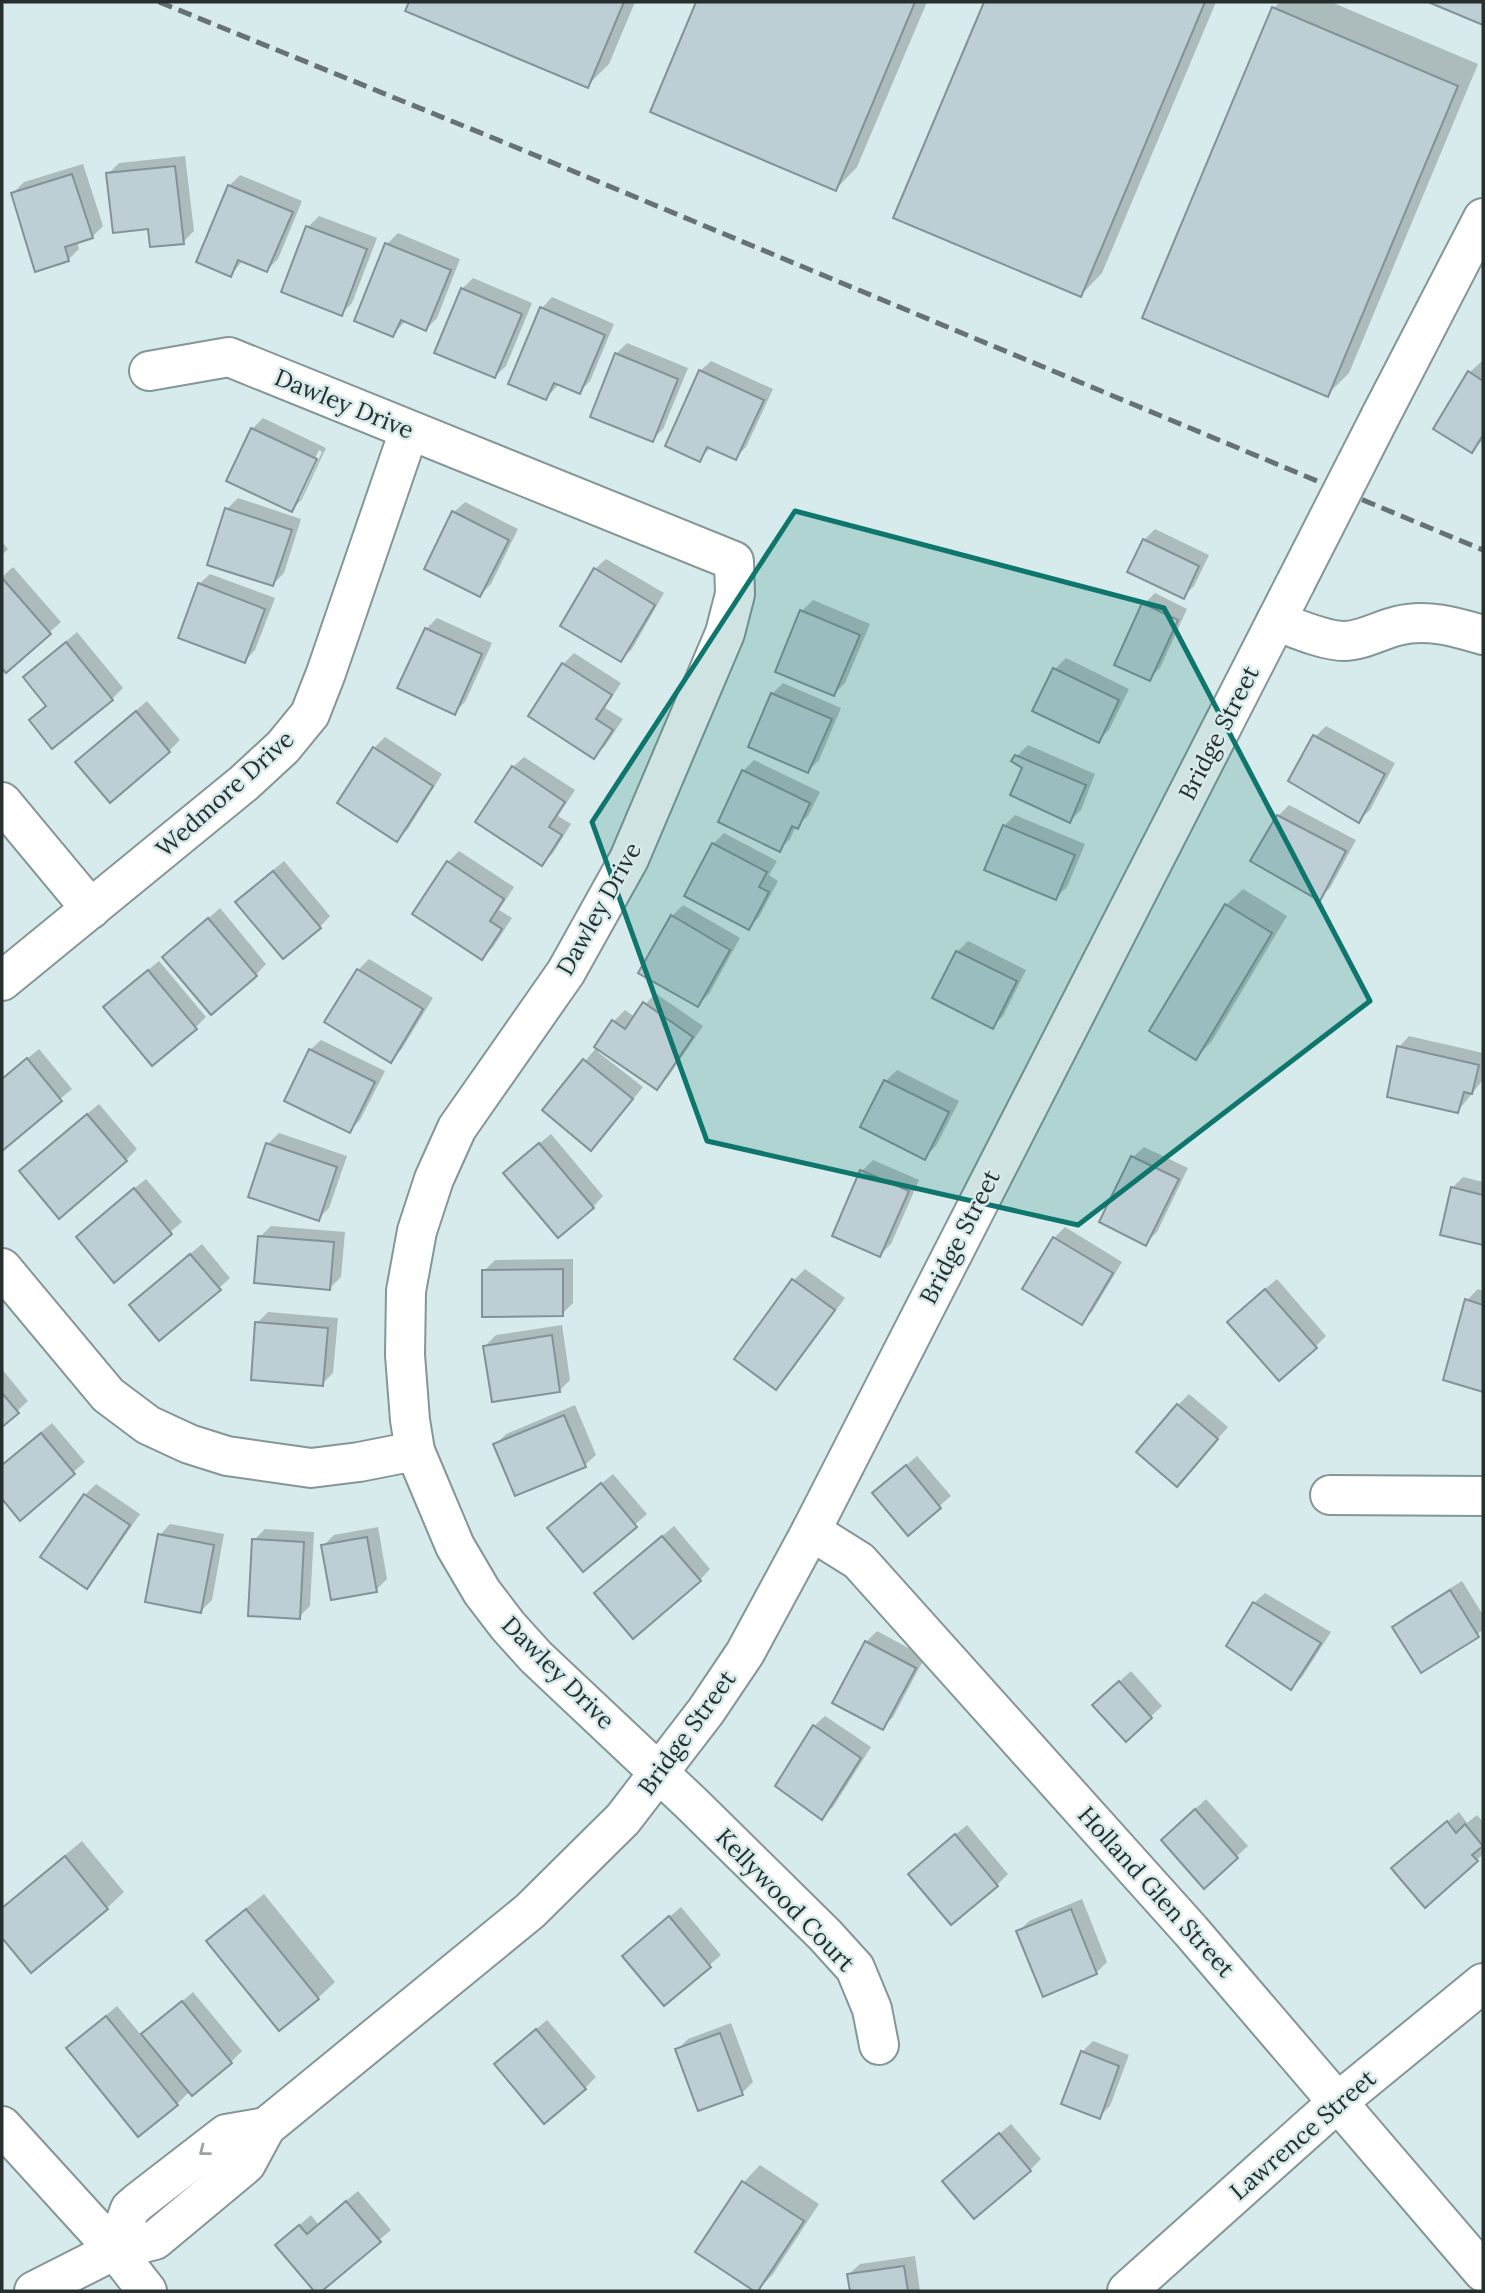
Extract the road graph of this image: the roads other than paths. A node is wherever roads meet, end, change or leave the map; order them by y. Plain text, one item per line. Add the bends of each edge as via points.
1 (1483, 218) edge
2 (149, 371) dead end
3 (409, 431) junction
4 (1276, 621) junction
5 (1483, 635) edge
6 (2, 802) edge
7 (91, 909) junction
8 (2, 981) edge
9 (2, 1268) edge
10 (415, 1451) junction
11 (1330, 1495) dead end
12 (1483, 1496) edge
13 (811, 1531) junction
14 (659, 1773) junction
15 (1483, 1983) edge
16 (879, 2045) dead end
17 (1339, 2101) junction
18 (2, 2126) edge
19 (115, 2250) junction
20 (1483, 2272) edge
21 (34, 2291) edge
22 (147, 2291) edge
23 (1127, 2291) edge

1 - 4 street, Bridge Street, bridge
2 - 3 street, Dawley Drive via 229,357
3 - 7 street, Wedmore Drive via 310,714 244,783
3 - 10 street, Dawley Drive via 734,561 735,594 725,633 629,859 566,972 457,1128 434,1179 417,1231 406,1291 405,1355
4 - 5 street via 1344,641 1401,624 1424,623
4 - 13 street, Bridge Street
6 - 7 street
7 - 8 street, Wedmore Drive
9 - 10 street via 108,1395 148,1425 189,1444 227,1456 311,1468
10 - 14 street, Dawley Drive via 455,1546 508,1626
11 - 12 street
13 - 14 street, Bridge Street via 746,1653
13 - 17 street, Holland Glen Street via 859,1561
14 - 16 street, Kellywood Court via 855,1968 872,2009
14 - 19 street, Bridge Street via 623,1819 530,1911 266,2127 246,2164 155,2240
15 - 17 street, Lawrence Street
17 - 20 street, Holland Glen Street
17 - 23 street, Lawrence Street
18 - 19 street
19 - 21 street, Bridge Street
19 - 22 street

